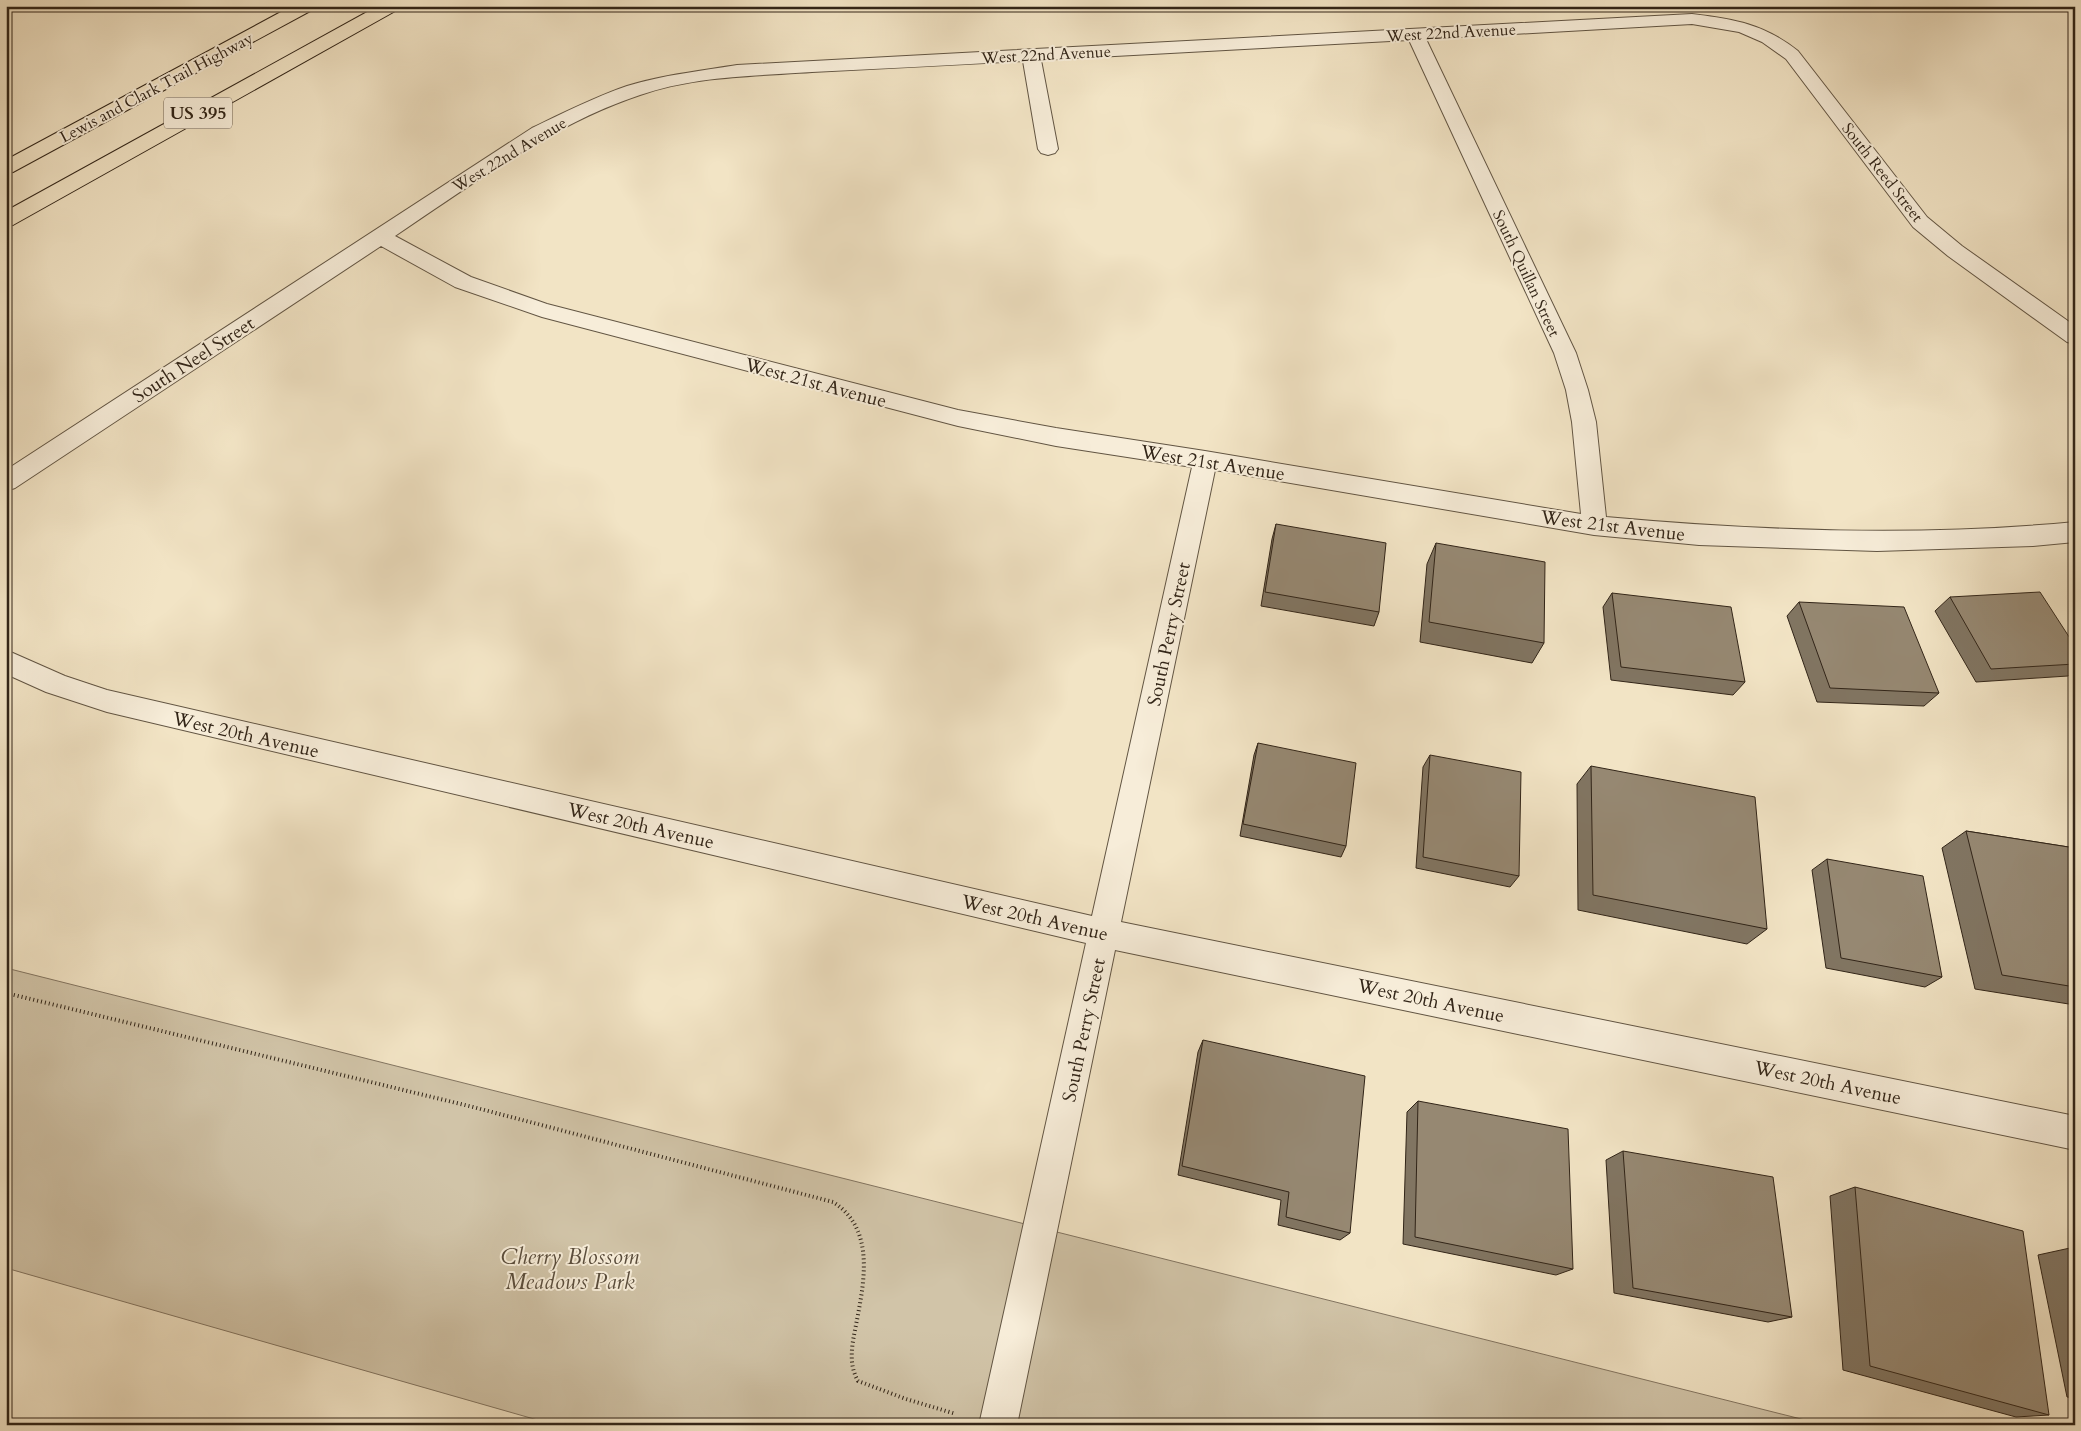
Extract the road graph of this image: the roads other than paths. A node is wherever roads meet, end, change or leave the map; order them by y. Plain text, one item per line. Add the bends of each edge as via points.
1 (306, 6) edge
2 (391, 6) edge
3 (1753, 29) joint
4 (1415, 34) junction
5 (1031, 55) junction
6 (1048, 149) dead end
7 (6, 168) edge
8 (6, 220) edge
9 (379, 236) junction
10 (2075, 337) edge
11 (1205, 460) junction
12 (6, 482) edge
13 (1594, 526) junction
14 (2075, 532) edge
15 (6, 661) edge
16 (1104, 933) junction
17 (2075, 1133) edge
18 (998, 1425) edge

1 - 7 highway, Lewis and Clark Trail Highway / US 395
2 - 8 highway, US 395
3 - 4 street, West 22nd Avenue via 1692,19
3 - 10 street, South Reed Street via 1776,40 1792,55 1920,222
4 - 5 street, West 22nd Avenue
4 - 13 street, South Quillan Street via 1565,353 1584,422
5 - 6 street
5 - 9 street, West 22nd Avenue via 737,71 635,90 539,132
9 - 11 street, West 21st Avenue via 464,282 542,310 958,418
9 - 12 street, South Neel Street
11 - 13 street, West 21st Avenue
11 - 16 street, South Perry Street
13 - 14 street, West 21st Avenue via 1877,541
15 - 16 street, West 20th Avenue via 31,676 107,701
16 - 17 street, West 20th Avenue
16 - 18 street, South Perry Street

